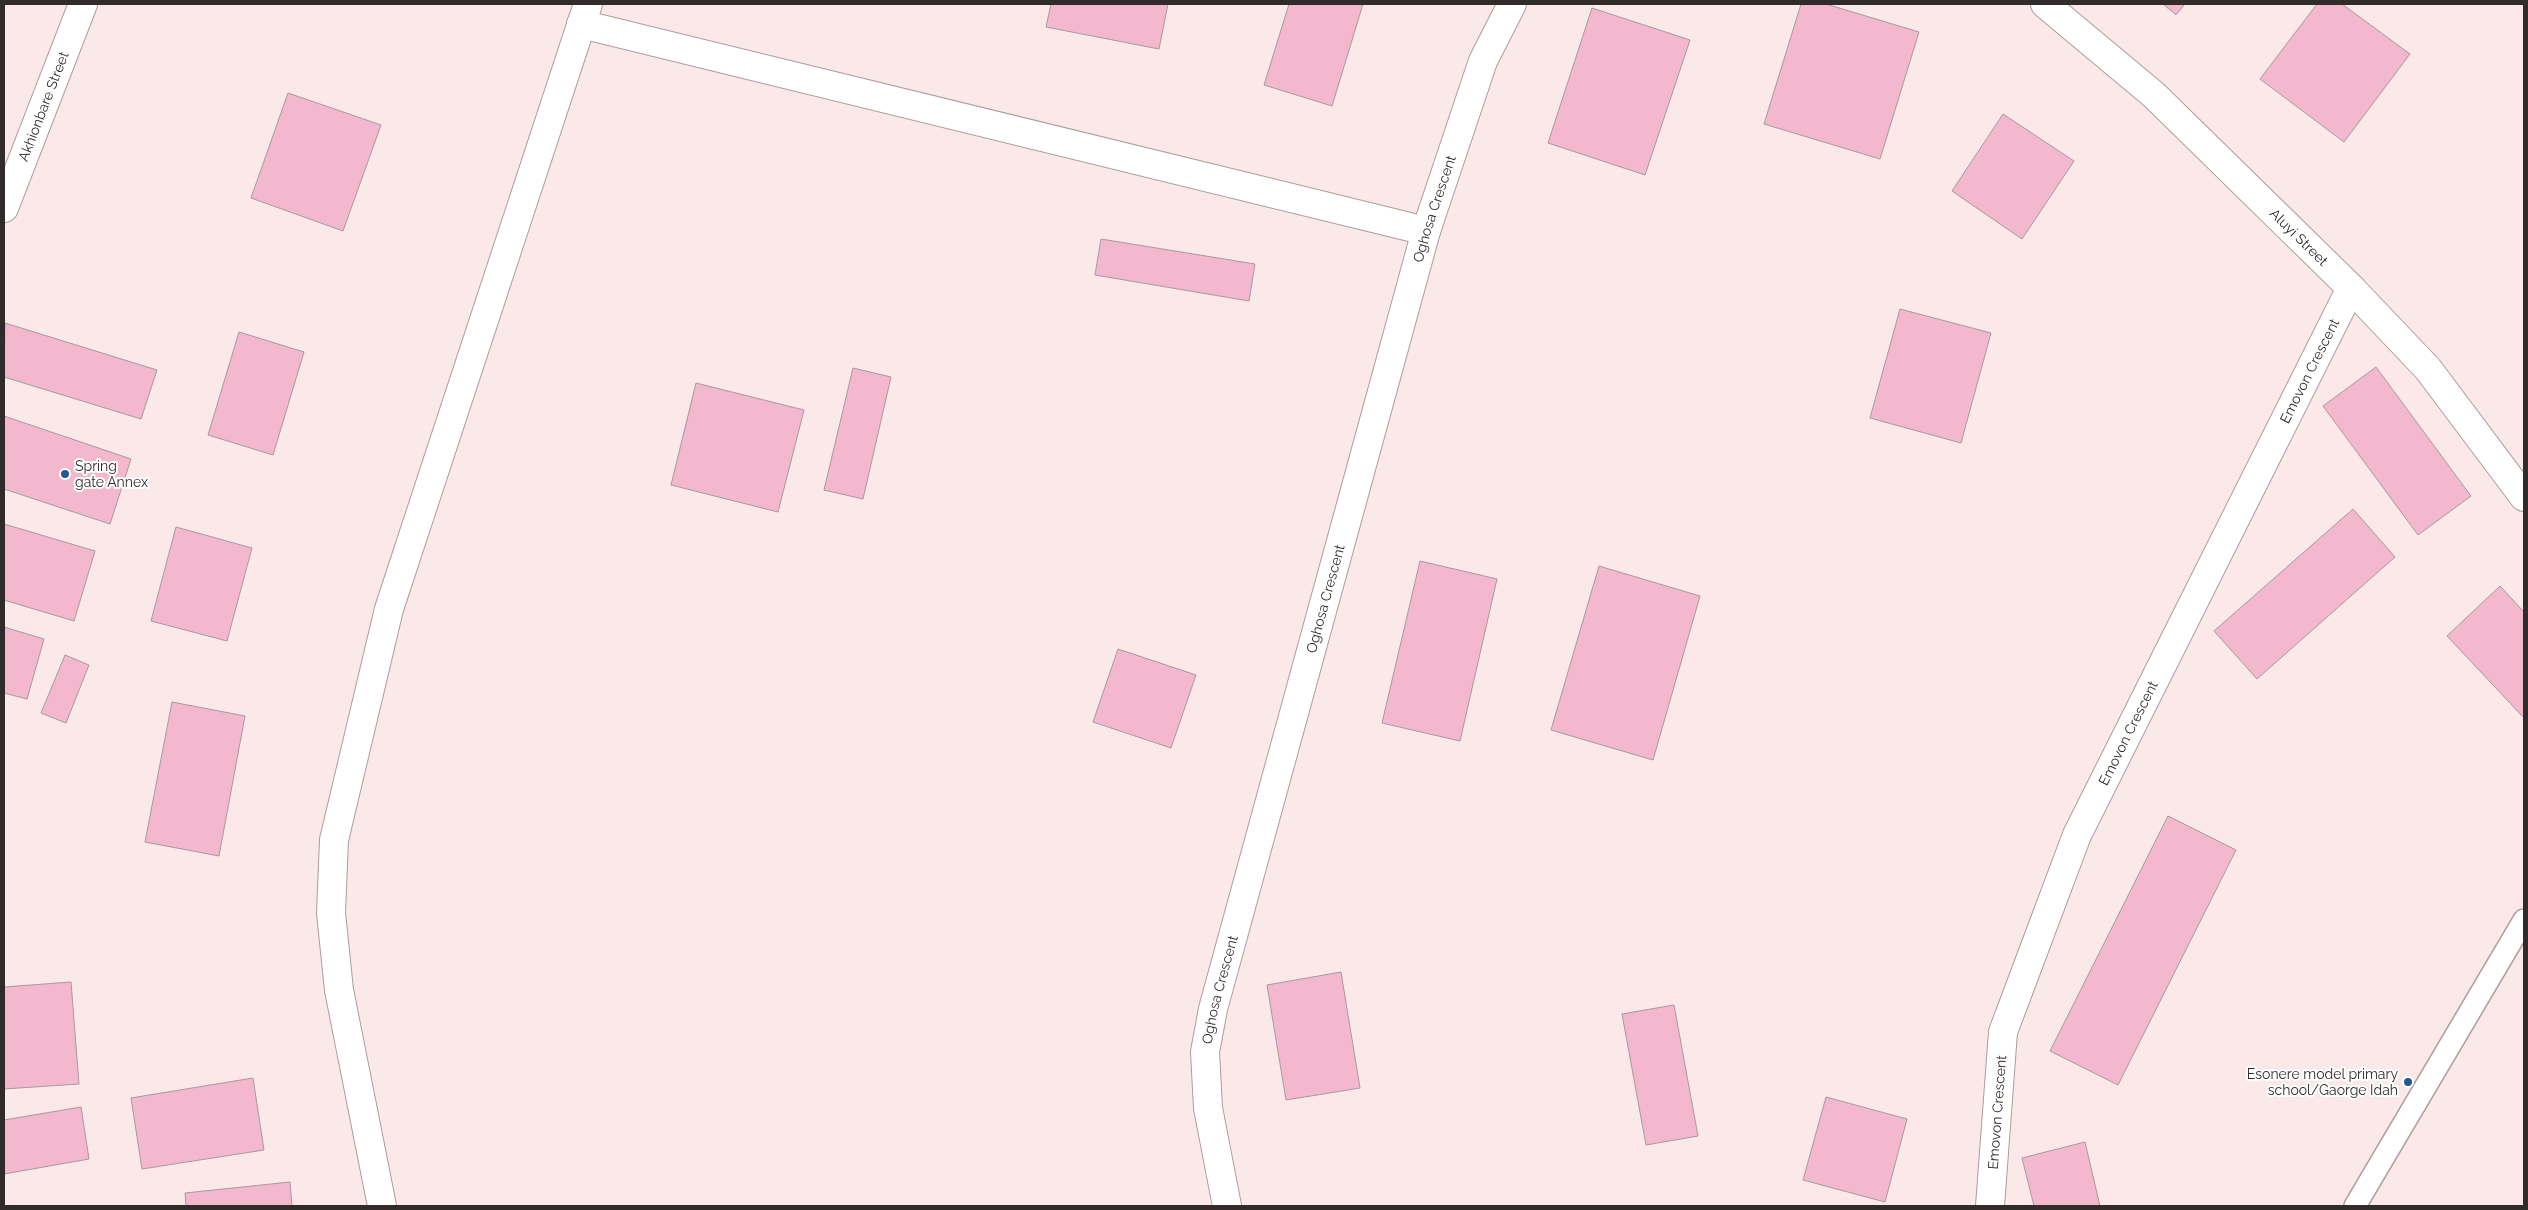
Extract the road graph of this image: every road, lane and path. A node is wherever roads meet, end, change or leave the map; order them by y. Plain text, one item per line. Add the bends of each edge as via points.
1 (83, 4) edge
2 (1512, 4) edge
3 (2045, 4) edge
4 (584, 14) edge
5 (4, 208) edge
6 (1426, 231) junction
7 (2351, 288) junction
8 (2524, 497) edge
9 (2524, 920) edge
10 (382, 1206) edge
11 (1227, 1206) edge
12 (1990, 1206) edge
13 (2355, 1206) edge

1 - 5 street, Akhionbare Street
2 - 6 street, Oghosa Crescent via 1483,61
3 - 7 street, Aluyi Street via 2154,95
4 - 6 street
4 - 10 street via 389,609 334,840 331,913 339,990
6 - 11 street, Oghosa Crescent via 1213,1009 1205,1052 1208,1108
7 - 8 street, Aluyi Street via 2428,370
7 - 12 street, Emovon Crescent via 2077,836 2003,1032
9 - 13 lane

